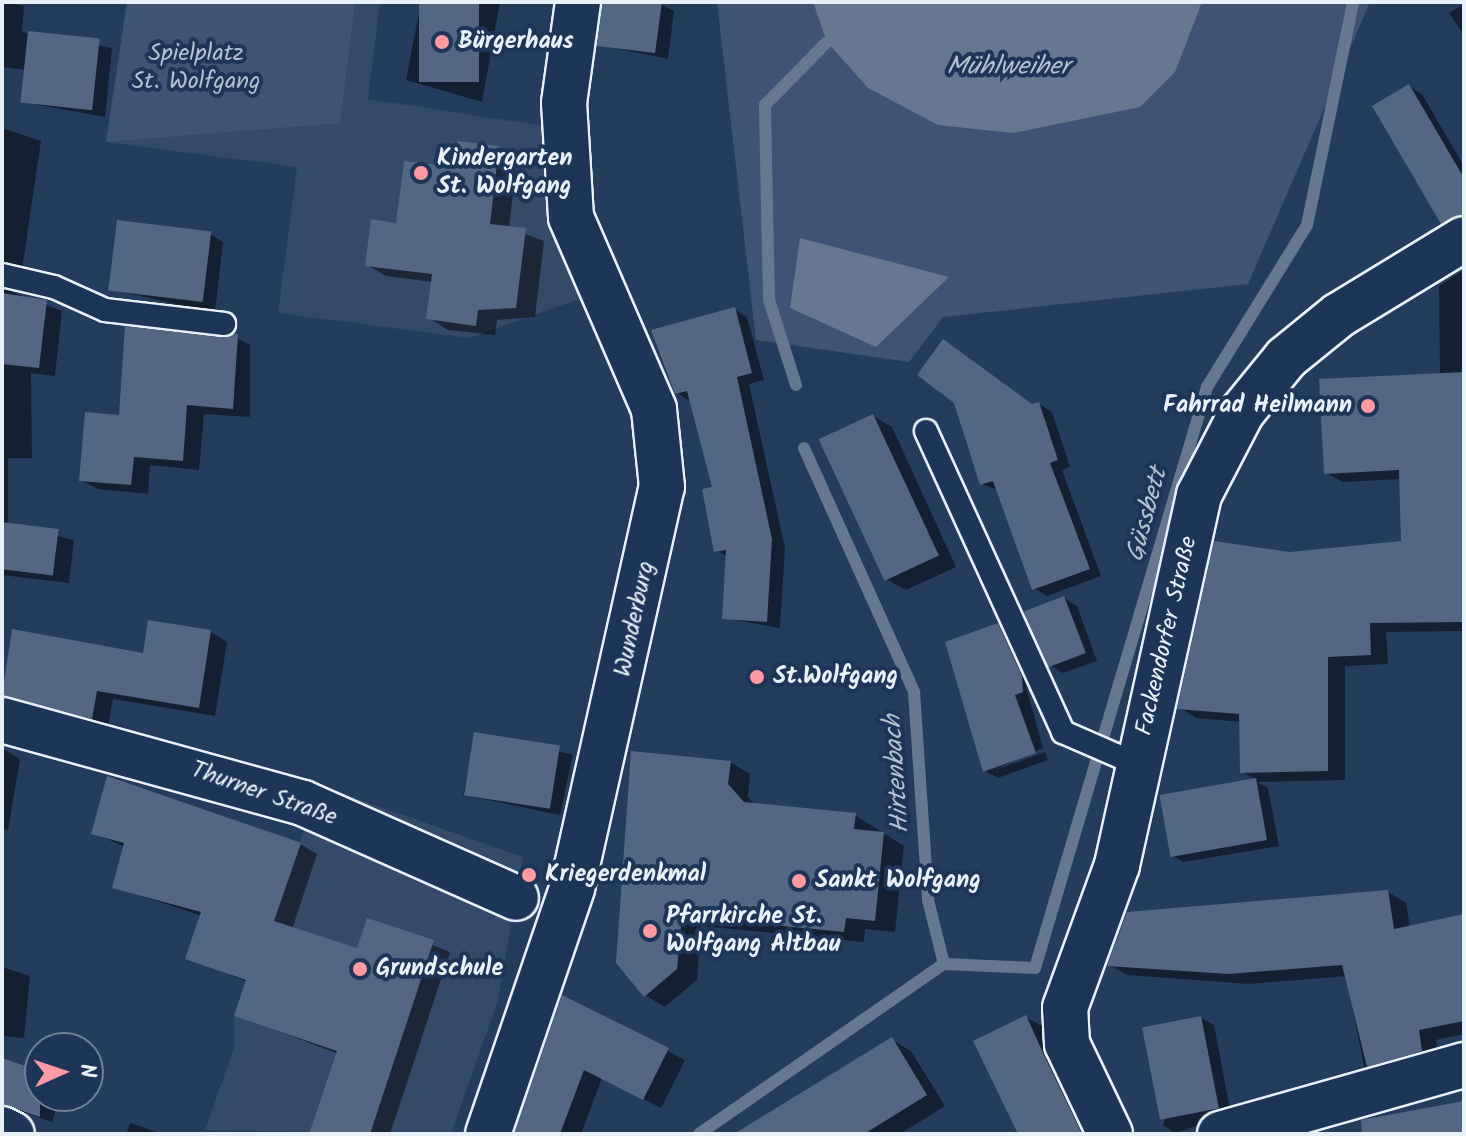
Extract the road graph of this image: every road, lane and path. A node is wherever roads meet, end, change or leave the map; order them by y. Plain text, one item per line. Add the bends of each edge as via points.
1 (578, 2) edge
2 (1464, 239) edge
3 (2, 275) edge
4 (224, 324) dead end
5 (926, 431) dead end
6 (2, 720) edge
7 (1139, 765) junction
8 (516, 898) dead end
9 (1464, 1065) edge
10 (2, 1129) edge
11 (12, 1134) edge
12 (488, 1134) edge
13 (1110, 1134) edge
14 (1220, 1134) edge

1 - 12 street, Wunderburg via 564,103 571,217 654,409 662,487 572,888
2 - 7 street, Fackendorfer Straße via 1339,315 1286,358 1242,412 1199,495
3 - 4 lane via 54,287 105,310
5 - 7 lane via 1063,732
6 - 8 street, Thurner Straße via 303,803
7 - 13 street, Fackendorfer Straße via 1117,865 1065,1008 1067,1044
9 - 14 street
10 - 11 street

